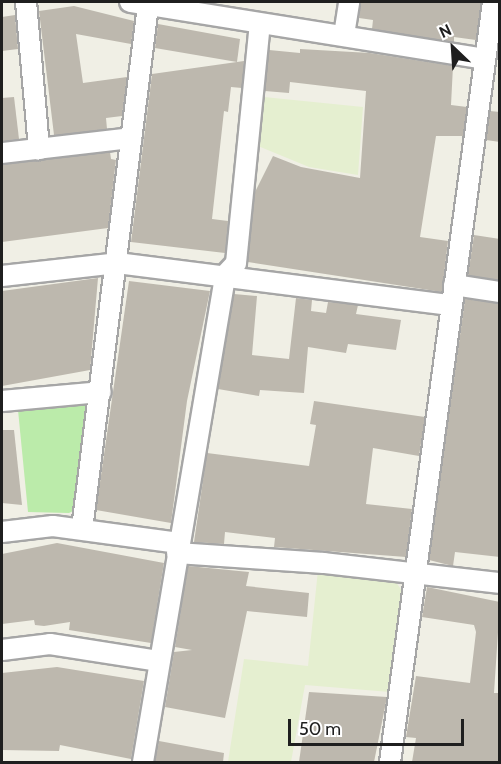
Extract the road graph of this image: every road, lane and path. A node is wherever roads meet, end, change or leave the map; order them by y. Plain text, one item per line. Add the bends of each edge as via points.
1 (26, 2) edge
2 (349, 2) edge
3 (493, 2) edge
4 (139, 4) edge
5 (214, 9) edge
6 (260, 24) junction
7 (344, 35) junction
8 (484, 59) junction
9 (490, 95) edge
10 (130, 138) junction
11 (39, 149) junction
12 (2, 153) edge
13 (117, 263) junction
14 (225, 275) junction
15 (2, 276) edge
16 (454, 285) junction
17 (500, 292) edge
18 (450, 305) junction
19 (101, 392) junction
20 (2, 401) edge
21 (82, 529) junction
22 (2, 532) edge
23 (178, 548) junction
24 (416, 573) junction
25 (500, 583) edge
26 (2, 650) edge
27 (158, 661) junction
28 (143, 762) edge
29 (390, 762) edge

1 - 11 street
2 - 7 street
3 - 8 street
4 - 5 street
4 - 10 street
5 - 6 street
6 - 7 street
6 - 14 street via 236,263
7 - 8 street
8 - 9 street
9 - 16 street
10 - 11 street
10 - 13 street
11 - 12 street
13 - 14 street
13 - 15 street
13 - 19 street
14 - 18 street
14 - 23 street
16 - 17 street
16 - 18 street
18 - 24 street
19 - 20 street
19 - 21 street
21 - 22 street via 53,526
21 - 23 street
23 - 24 street
23 - 27 street
24 - 25 street
24 - 29 street
26 - 27 street via 50,644
27 - 28 street

